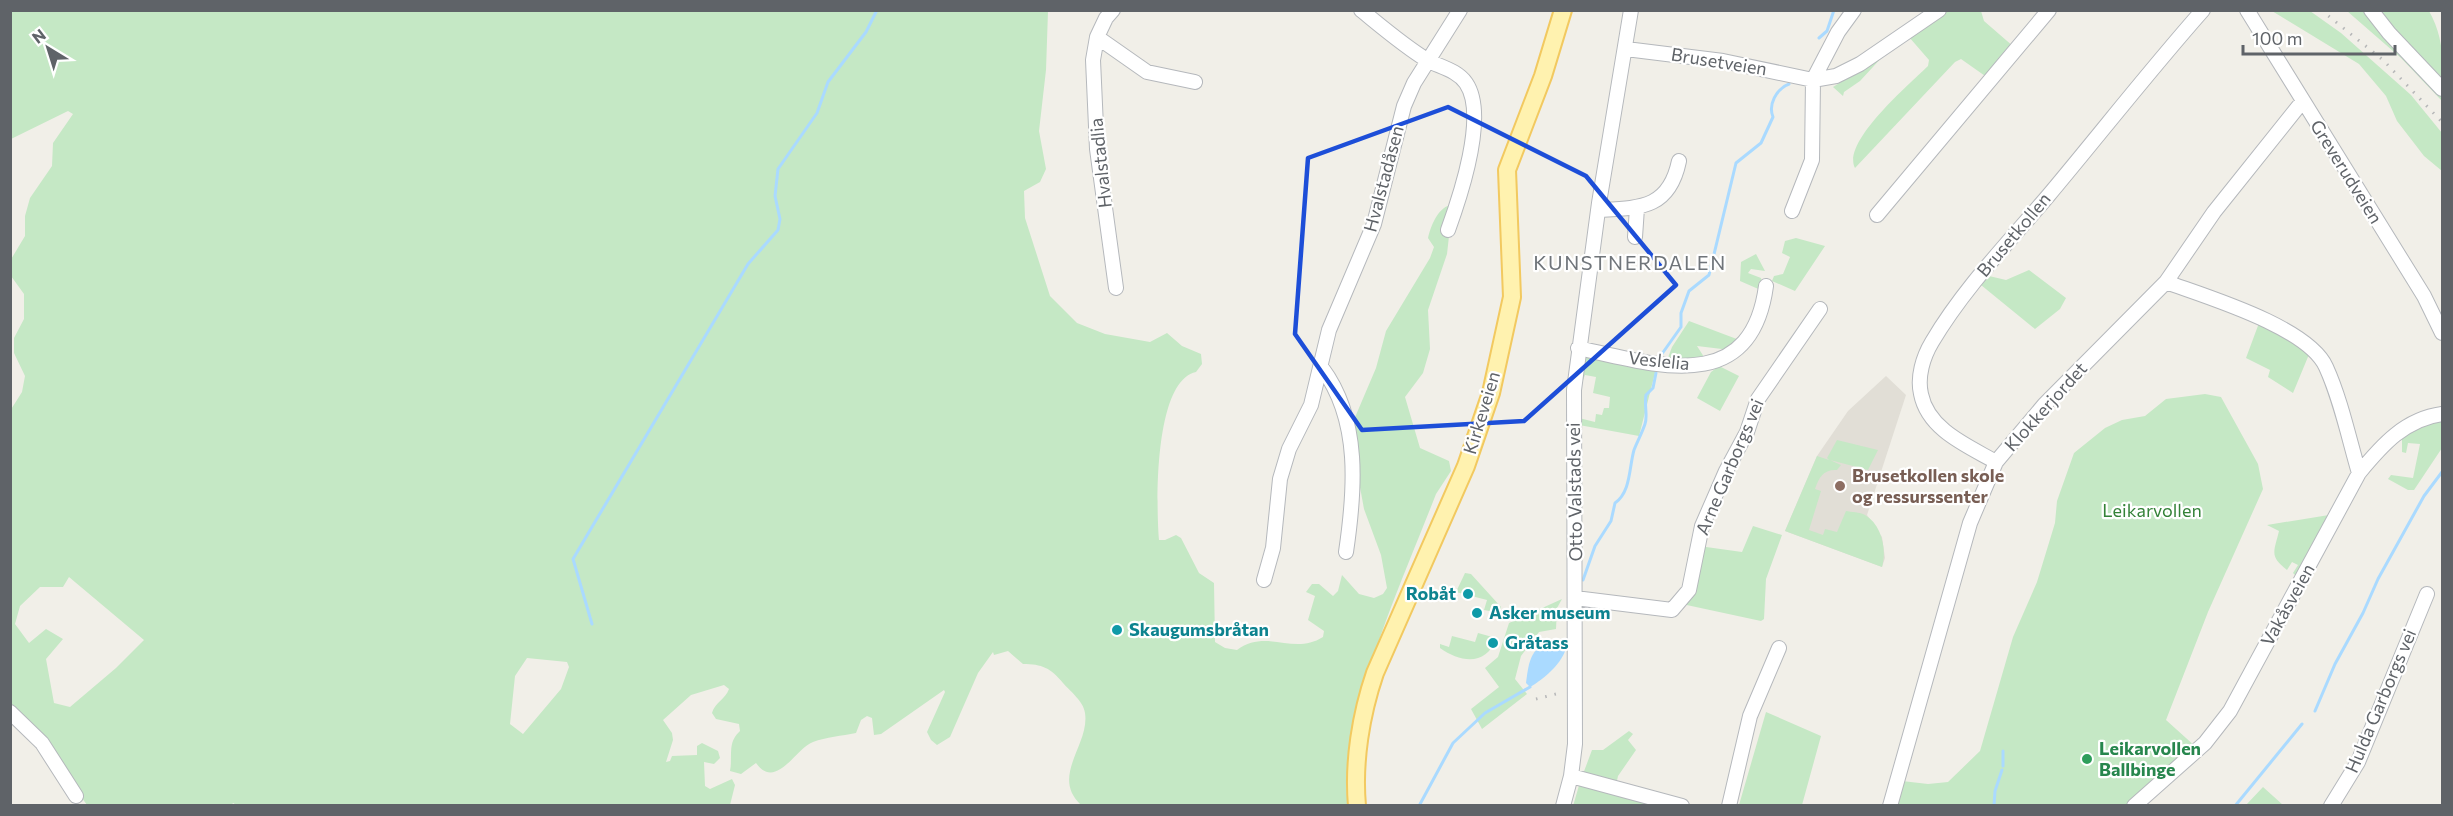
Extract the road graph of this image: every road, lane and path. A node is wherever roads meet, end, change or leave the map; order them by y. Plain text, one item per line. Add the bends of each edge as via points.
1 (1113, 10) edge
2 (1361, 10) edge
3 (1460, 10) edge
4 (1563, 10) edge
5 (1631, 10) edge
6 (1854, 10) edge
7 (1939, 10) edge
8 (2049, 10) edge
9 (2203, 10) edge
10 (2247, 10) edge
11 (2371, 10) edge
12 (1097, 38) junction
13 (1626, 49) junction
14 (1428, 60) junction
15 (1813, 80) junction
16 (1195, 82) dead end
17 (2442, 88) edge
18 (2302, 102) junction
19 (1679, 161) dead end
20 (1637, 208) junction
21 (1598, 210) junction
22 (1792, 211) dead end
23 (1877, 215) dead end
24 (1448, 230) dead end
25 (1635, 237) dead end
26 (2166, 282) junction
27 (1766, 286) dead end
28 (1116, 288) dead end
29 (1820, 309) dead end
30 (2442, 333) edge
31 (1578, 348) junction
32 (1322, 368) junction
33 (2442, 414) edge
34 (1996, 462) junction
35 (2359, 473) junction
36 (1346, 552) dead end
37 (1264, 580) dead end
38 (2427, 594) dead end
39 (1575, 597) junction
40 (1779, 648) dead end
41 (10, 711) edge
42 (1571, 776) junction
43 (76, 796) dead end
44 (1357, 806) edge
45 (1563, 806) edge
46 (1683, 806) edge
47 (1729, 806) edge
48 (1890, 806) edge
49 (2134, 806) edge
50 (2331, 806) edge

1 - 12 street, Hvalstadlia
2 - 14 street
3 - 14 street, Hvalstadåsen
4 - 44 main road, Kirkeveien via 1507,170 1512,297 1491,393 1470,456 1375,673 1356,768
5 - 13 street, Otto Valstads vei
6 - 15 street
7 - 15 street, Brusetveien via 1860,64 1836,76
8 - 23 street
9 - 34 street, Brusetkollen via 1975,280 1931,344 1921,375 1926,408 1940,427
10 - 18 street, Greverudveien
11 - 17 street
12 - 16 street via 1147,72
12 - 28 street, Hvalstadlia via 1097,149
13 - 15 street, Brusetveien via 1723,61
13 - 21 street, Otto Valstads vei
14 - 24 street via 1466,82 1474,106 1463,187
14 - 32 street, Hvalstadåsen via 1404,106 1374,224 1335,313
15 - 22 street via 1812,160
18 - 26 street, Klokkerjordet via 2210,216
18 - 30 street, Greverudveien via 2424,296
19 - 20 street via 1675,181 1665,193
20 - 21 street
20 - 25 street
21 - 31 street, Otto Valstads vei
26 - 34 street, Klokkerjordet via 2044,405
26 - 35 street via 2258,317 2310,346 2326,366
27 - 31 street, Veslelia via 1763,307 1751,334 1738,349 1720,360 1676,367
29 - 39 street, Arne Garborgs vei via 1758,399 1747,432 1702,526 1689,590 1682,602 1672,610
31 - 39 street, Otto Valstads vei via 1574,390
32 - 36 street via 1336,386 1350,444 1353,504
32 - 37 street, Hvalstadåsen via 1280,479
33 - 35 street, Vakåsveien via 2398,432
34 - 48 street, Klokkerjordet via 1971,519
35 - 49 street, Vakåsveien via 2230,711 2198,750
38 - 50 street, Hulda Garborgs vei via 2358,762
39 - 42 street, Otto Valstads vei via 1575,744
40 - 47 street via 1750,716
41 - 43 street via 42,743
42 - 45 street, Otto Valstads vei
42 - 46 street

